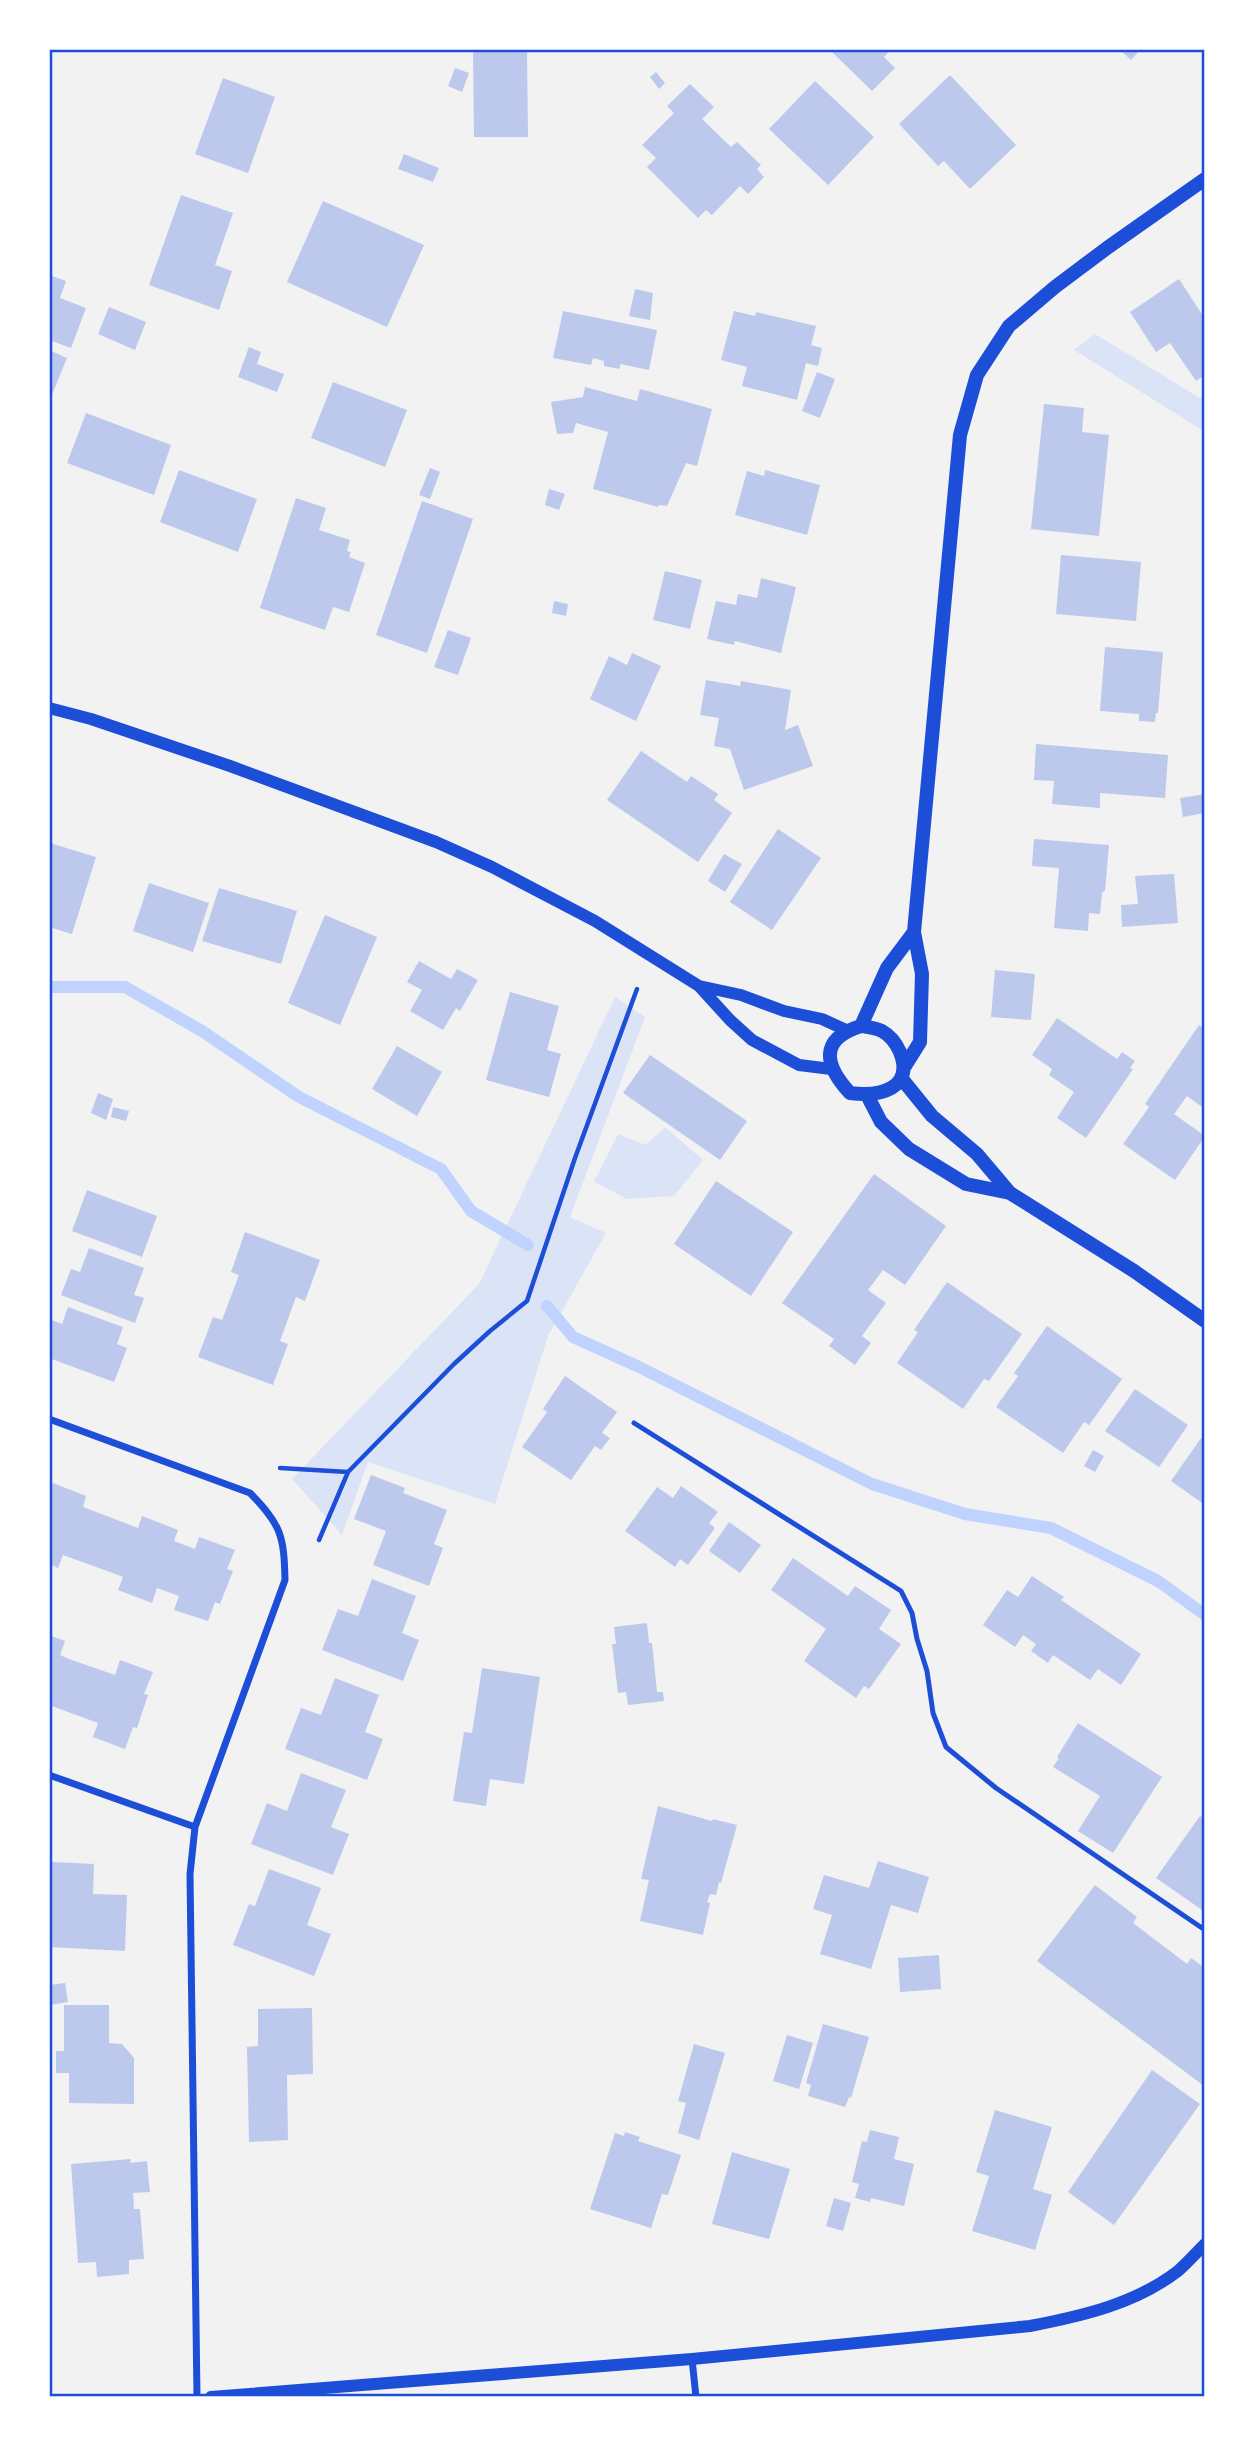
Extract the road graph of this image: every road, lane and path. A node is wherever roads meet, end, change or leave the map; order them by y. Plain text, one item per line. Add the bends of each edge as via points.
1 (1205, 179) edge
2 (49, 708) edge
3 (914, 932) junction
4 (699, 986) junction
5 (638, 989) dead end
6 (861, 1026) junction
7 (846, 1030) junction
8 (831, 1069) junction
9 (903, 1072) junction
10 (867, 1095) junction
11 (1010, 1193) junction
12 (1205, 1321) edge
13 (49, 1419) edge
14 (634, 1423) dead end
15 (280, 1468) dead end
16 (348, 1472) junction
17 (319, 1540) dead end
18 (49, 1775) edge
19 (195, 1827) junction
20 (1205, 1930) edge
21 (1205, 2244) edge
22 (692, 2359) junction
23 (197, 2397) edge
24 (211, 2397) edge
25 (696, 2397) edge

1 - 3 main road via 1018,318 977,375 960,435
2 - 4 street via 218,762 436,842 595,920
3 - 6 main road via 887,968
3 - 9 main road via 922,974 920,1042
4 - 7 street via 822,1019
4 - 8 street via 752,1040 799,1065
5 - 16 path via 527,1301 454,1364
6 - 7 main road
6 - 9 main road via 892,1038
7 - 8 main road via 833,1043
8 - 10 main road via 850,1093
9 - 10 main road via 894,1087
9 - 11 main road via 932,1116 977,1154
10 - 11 main road via 881,1122 909,1149 967,1184
11 - 12 main road
13 - 19 street via 250,1493 271,1515 284,1544 285,1580
14 - 20 lane via 901,1591 912,1613 933,1713 946,1747 996,1788
15 - 16 path
16 - 17 path
18 - 19 street
19 - 23 street via 190,1874
21 - 22 street via 1178,2271 1135,2296 1086,2316 1030,2326
22 - 24 street
22 - 25 street

